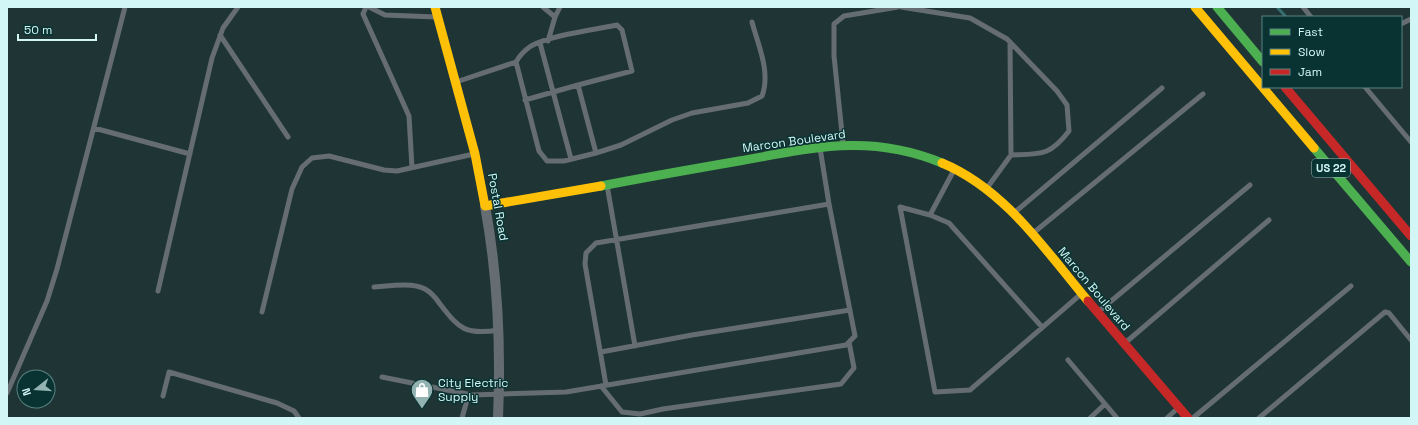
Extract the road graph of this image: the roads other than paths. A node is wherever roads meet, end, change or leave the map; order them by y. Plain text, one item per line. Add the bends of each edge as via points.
1 (125, 7) edge
2 (238, 7) edge
3 (367, 7) edge
4 (434, 7) edge
5 (543, 7) edge
6 (560, 7) edge
7 (898, 7) edge
8 (901, 7) edge
9 (1195, 7) edge
10 (1217, 7) edge
11 (1303, 7) edge
12 (1310, 16) edge
13 (437, 17) junction
14 (555, 17) junction
15 (752, 22) dead end
16 (220, 35) junction
17 (548, 41) junction
18 (1010, 42) junction
19 (540, 43) junction
20 (1262, 61) edge
21 (516, 62) junction
22 (455, 82) junction
23 (578, 85) junction
24 (1262, 86) edge
25 (1162, 88) dead end
26 (1264, 88) edge
27 (1286, 88) edge
28 (1366, 88) edge
29 (553, 92) junction
30 (1203, 94) dead end
31 (525, 100) junction
32 (94, 128) junction
33 (288, 137) dead end
34 (1411, 142) edge
35 (843, 145) junction
36 (820, 147) junction
37 (596, 153) junction
38 (190, 154) junction
39 (475, 154) junction
40 (1011, 155) junction
41 (572, 159) junction
42 (412, 168) junction
43 (955, 168) junction
44 (607, 184) junction
45 (1250, 185) dead end
46 (986, 189) junction
47 (829, 204) junction
48 (486, 206) junction
49 (1013, 214) junction
50 (930, 215) junction
51 (1269, 220) dead end
52 (1031, 235) junction
53 (1411, 236) edge
54 (616, 240) junction
55 (1411, 262) edge
56 (1351, 286) dead end
57 (374, 287) dead end
58 (158, 291) dead end
59 (1081, 293) junction
60 (850, 310) junction
61 (262, 312) dead end
62 (1097, 312) junction
63 (1042, 327) junction
64 (499, 330) junction
65 (1411, 340) edge
66 (849, 342) junction
67 (1124, 344) junction
68 (634, 346) junction
69 (601, 352) junction
70 (1068, 360) dead end
71 (382, 377) dead end
72 (604, 385) junction
73 (7, 393) edge
74 (499, 394) junction
75 (472, 395) junction
76 (163, 396) dead end
77 (1105, 404) junction
78 (1179, 408) junction
79 (299, 418) edge
80 (462, 418) edge
81 (498, 418) edge
82 (1090, 418) edge
83 (1117, 418) edge
84 (1167, 418) edge
85 (1188, 418) edge
86 (1193, 418) edge
87 (1258, 418) edge

1 - 32 lane
2 - 16 lane via 225,23
3 - 13 lane via 386,15
3 - 42 lane via 363,14 409,116
4 - 13 main road, Postal Road
5 - 14 lane
6 - 14 lane
7 - 35 lane via 844,16 834,24 834,56
8 - 18 lane via 970,18
9 - 24 main road, US 22
10 - 20 main road
11 - 12 lane
13 - 22 main road, Postal Road
14 - 17 lane
15 - 37 lane via 766,85 762,96 748,102 692,113 621,145
16 - 33 lane
16 - 38 lane via 212,58
17 - 19 lane
17 - 23 lane via 617,25 622,30 632,71
18 - 40 lane
18 - 40 lane via 1067,105 1069,131 1061,142 1043,153
19 - 21 lane via 521,54
19 - 29 lane
21 - 22 lane
21 - 31 lane
22 - 39 main road, Postal Road
23 - 29 lane
23 - 37 lane
25 - 49 lane
26 - 55 main road, US 22
27 - 53 main road, US 22
28 - 34 lane
29 - 31 lane
29 - 41 lane
30 - 52 lane
31 - 41 lane via 542,158 547,161
32 - 38 lane
32 - 73 lane via 47,301
35 - 36 main road, Marcon Boulevard
35 - 43 main road, Marcon Boulevard via 870,144 892,147 921,154
36 - 44 main road, Marcon Boulevard
36 - 47 lane
37 - 41 lane
38 - 58 lane
39 - 42 lane
39 - 48 main road, Postal Road
40 - 46 lane
42 - 61 lane via 384,170 329,156 312,158 302,166 292,189
43 - 46 main road, Marcon Boulevard
43 - 50 lane
44 - 48 main road, Marcon Boulevard
44 - 54 lane
45 - 62 lane
46 - 49 main road, Marcon Boulevard
47 - 54 lane
47 - 60 lane
48 - 64 street, Postal Road via 495,272
49 - 52 main road, Marcon Boulevard
50 - 63 lane via 949,223
50 - 63 lane via 900,207 935,392 970,390
51 - 67 lane
52 - 59 main road, Marcon Boulevard
54 - 68 lane
54 - 69 lane via 596,243 586,253 585,264
56 - 86 lane
57 - 64 lane via 414,286 424,289 434,296 450,318 461,327 471,332 482,333
59 - 62 main road, Marcon Boulevard
59 - 63 lane
60 - 66 lane via 855,336
60 - 68 lane
62 - 67 main road, Marcon Boulevard
64 - 74 street, Postal Road
65 - 87 lane via 1385,312
66 - 72 lane via 846,345
66 - 72 lane via 854,368 841,384 664,408 640,414 622,412
67 - 78 main road, Marcon Boulevard
68 - 69 lane
69 - 72 lane
70 - 77 lane
71 - 75 lane
72 - 74 lane via 566,392
74 - 75 lane
74 - 81 street, Postal Road
75 - 80 lane via 467,400
76 - 79 lane via 169,372 277,403 294,411
77 - 82 lane
77 - 83 lane
78 - 84 lane
78 - 85 main road, Marcon Boulevard

